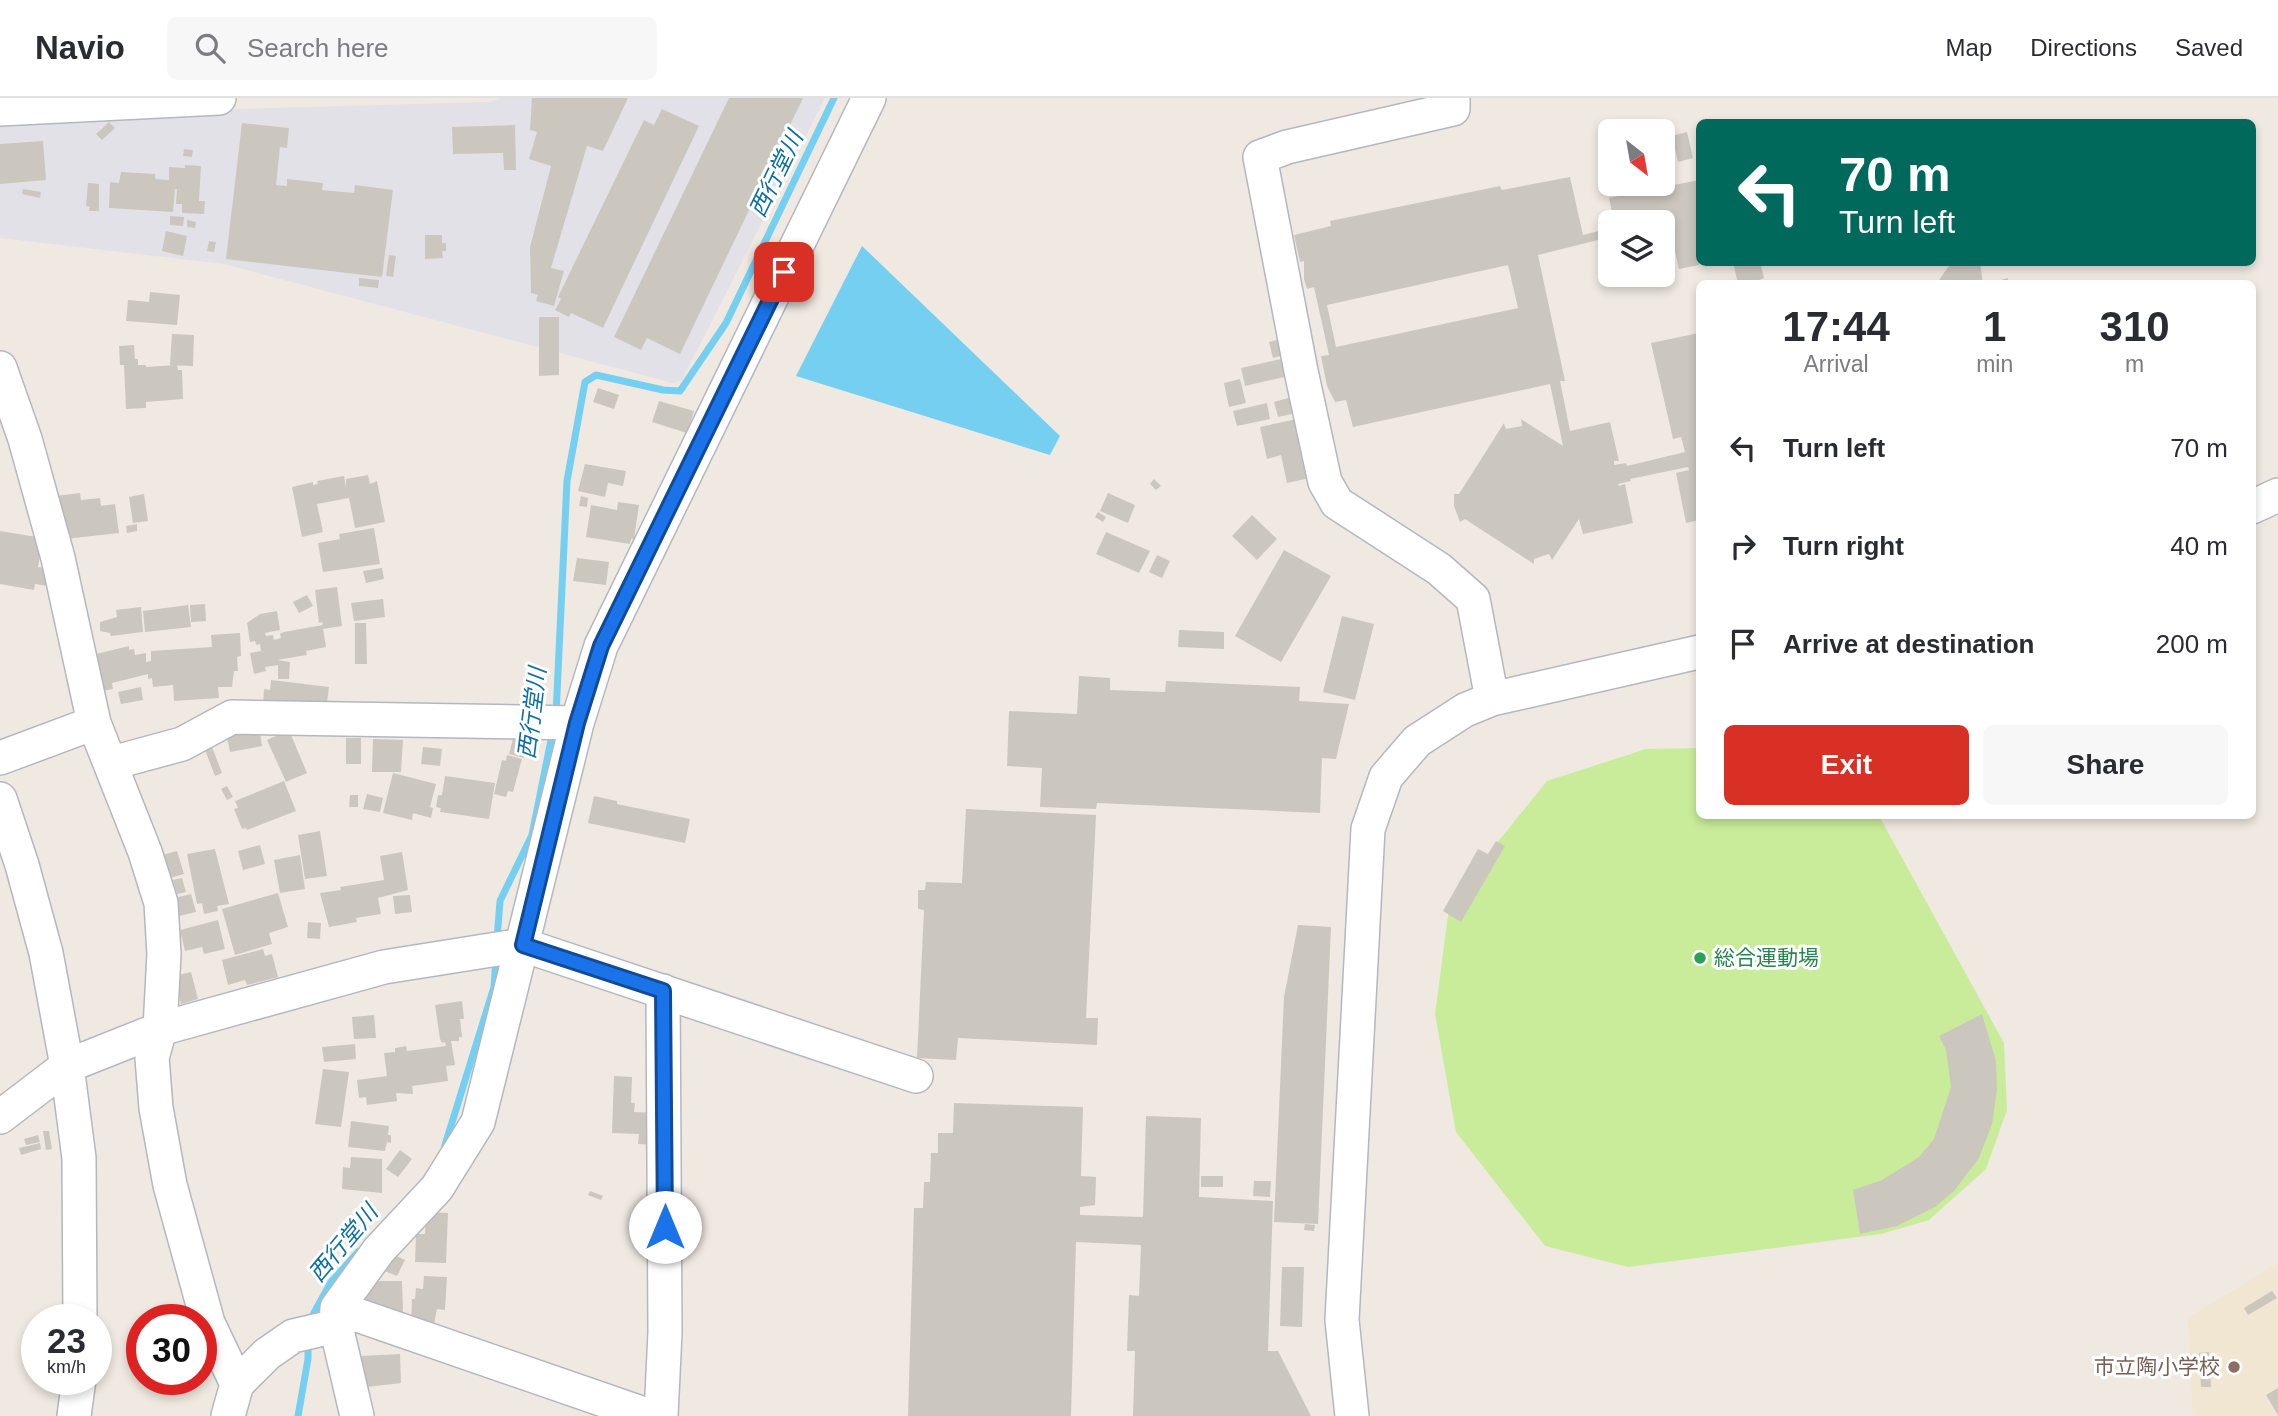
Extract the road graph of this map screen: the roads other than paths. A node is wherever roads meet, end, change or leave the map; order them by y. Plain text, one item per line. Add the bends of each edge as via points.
1 (219, 98) edge
2 (869, 98) edge
3 (1453, 98) edge
4 (0, 109) edge
5 (0, 368) edge
6 (2278, 495) edge
7 (2256, 505) edge
8 (1696, 653) edge
9 (1492, 699) junction
10 (94, 723) junction
11 (561, 723) junction
12 (0, 758) edge
13 (111, 763) junction
14 (0, 799) edge
15 (505, 947) junction
16 (663, 991) junction
17 (160, 1029) junction
18 (67, 1066) junction
19 (916, 1076) dead end
20 (0, 1117) edge
21 (80, 1304) edge
22 (337, 1317) junction
23 (237, 1384) junction
24 (77, 1395) edge
25 (74, 1416) edge
26 (228, 1416) edge
27 (357, 1416) edge
28 (650, 1416) edge
29 (661, 1416) edge
30 (1352, 1416) edge

1 - 4 street
2 - 11 street
3 - 9 street via 1453,109 1260,157 1325,482 1337,503 1439,569 1473,599
5 - 10 street via 54,545
6 - 7 street
8 - 9 street
9 - 30 street via 1465,710 1417,741 1386,777 1368,830 1342,1320
10 - 12 street
10 - 13 street
11 - 13 street via 232,717 182,744
11 - 15 street
13 - 17 street via 160,903 164,954
14 - 18 street via 46,953
15 - 16 street
15 - 17 street via 384,967
15 - 22 street via 478,1122 437,1188 379,1250
16 - 19 street
16 - 29 street via 665,1332
17 - 18 street
17 - 23 street via 152,1058 170,1185 208,1323
18 - 20 street
18 - 21 street via 79,1158
22 - 23 street via 293,1336
22 - 27 street
22 - 28 street
23 - 26 street
24 - 25 street

